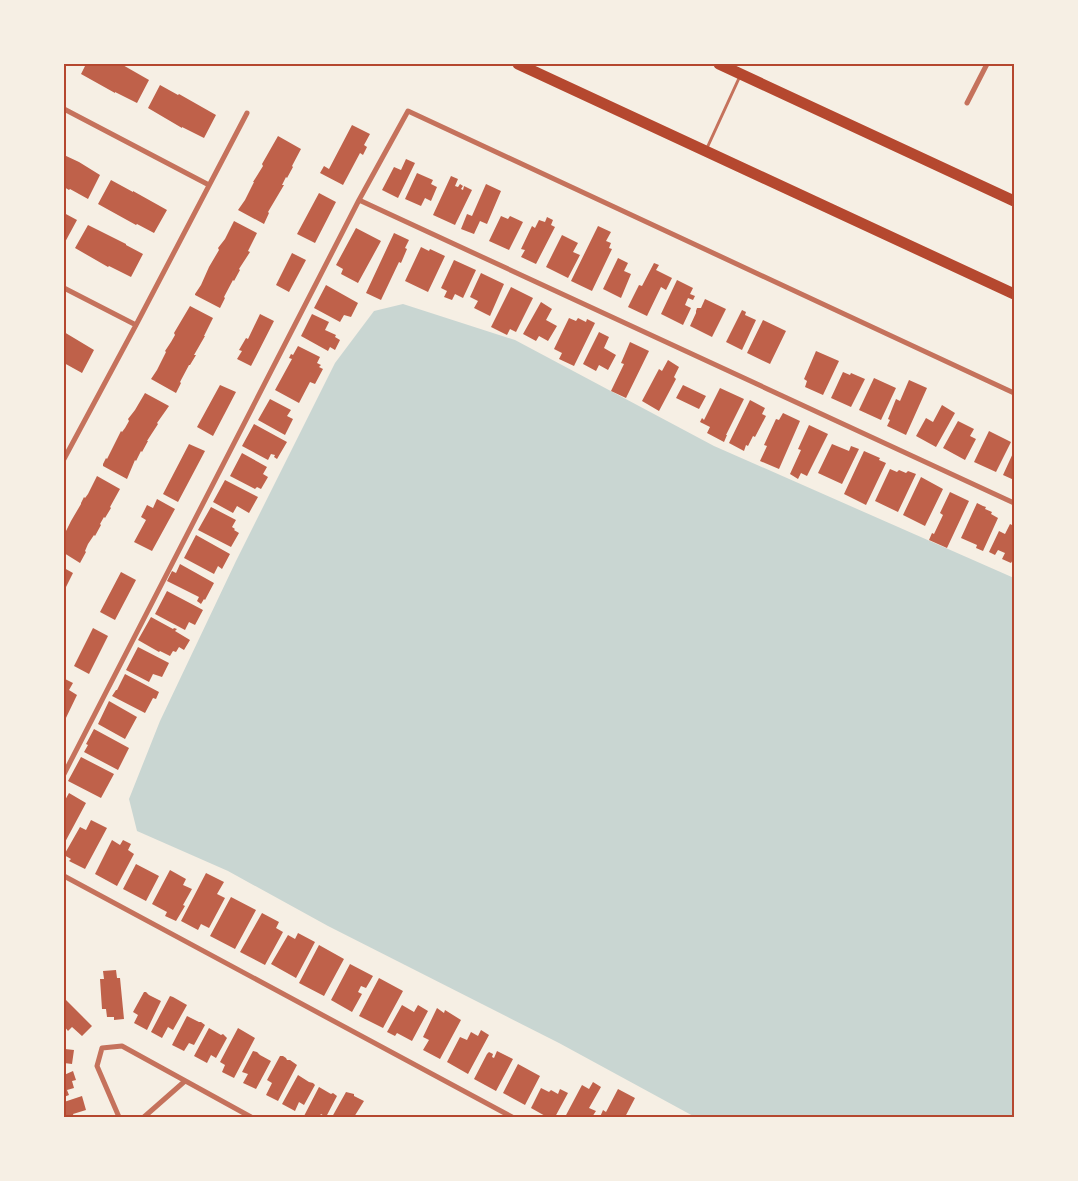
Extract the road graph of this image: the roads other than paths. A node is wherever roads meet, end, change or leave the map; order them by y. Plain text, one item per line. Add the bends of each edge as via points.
1 (518, 64) edge
2 (719, 64) edge
3 (987, 64) edge
4 (741, 74) junction
5 (967, 103) dead end
6 (64, 109) edge
7 (247, 113) dead end
8 (705, 150) junction
9 (209, 185) junction
10 (359, 200) junction
11 (1014, 201) edge
12 (64, 288) edge
13 (1014, 294) edge
14 (136, 325) junction
15 (1014, 393) edge
16 (64, 459) edge
17 (1014, 503) edge
18 (64, 774) edge
19 (64, 876) edge
20 (185, 1081) junction
21 (118, 1117) edge
22 (144, 1117) edge
23 (251, 1117) edge
24 (512, 1117) edge

1 - 8 highway
2 - 4 highway
3 - 5 street
4 - 8 lane
4 - 11 highway
6 - 9 street
7 - 9 street
8 - 13 highway
9 - 14 street
10 - 15 street via 408,111
10 - 17 street
10 - 18 street
12 - 14 street
14 - 16 street
19 - 24 street
20 - 21 street via 122,1046 102,1048 97,1066
20 - 22 street
20 - 23 street

